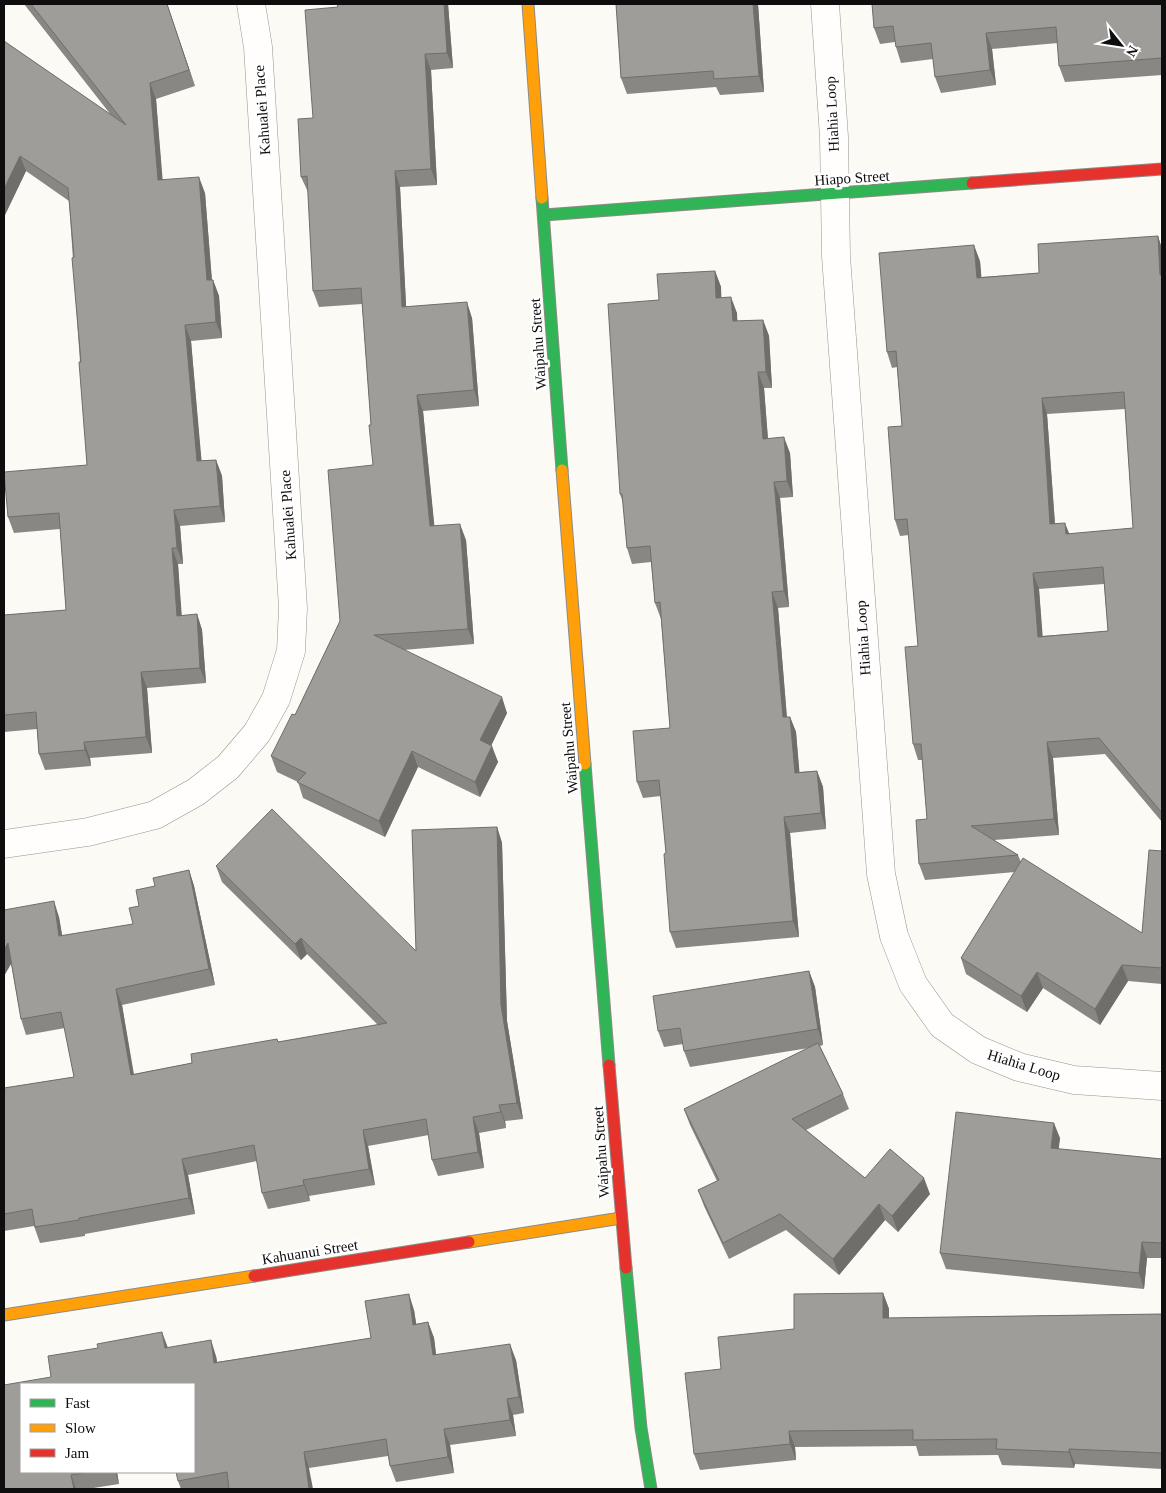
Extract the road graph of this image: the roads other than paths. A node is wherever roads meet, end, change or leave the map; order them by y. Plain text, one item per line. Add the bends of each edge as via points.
1 (251, 4) edge
2 (528, 4) edge
3 (825, 4) edge
4 (1162, 169) edge
5 (835, 194) junction
6 (544, 215) junction
7 (4, 844) edge
8 (1162, 1086) edge
9 (622, 1218) junction
10 (4, 1315) edge
11 (651, 1489) edge

1 - 7 street, Kahualei Place via 258,47 294,608 291,652 276,699 257,733 228,767 196,792 154,815 88,832
2 - 6 street, Waipahu Street
3 - 5 street, Hiahia Loop
4 - 5 street, Hiapo Street
5 - 6 street, Hiapo Street
5 - 8 street, Hiahia Loop via 836,256 881,874 894,936 913,984 942,1026 978,1050 1019,1067 1074,1080
6 - 9 street, Waipahu Street via 571,596
9 - 10 street, Kahuanui Street
9 - 11 street, Waipahu Street via 641,1428

